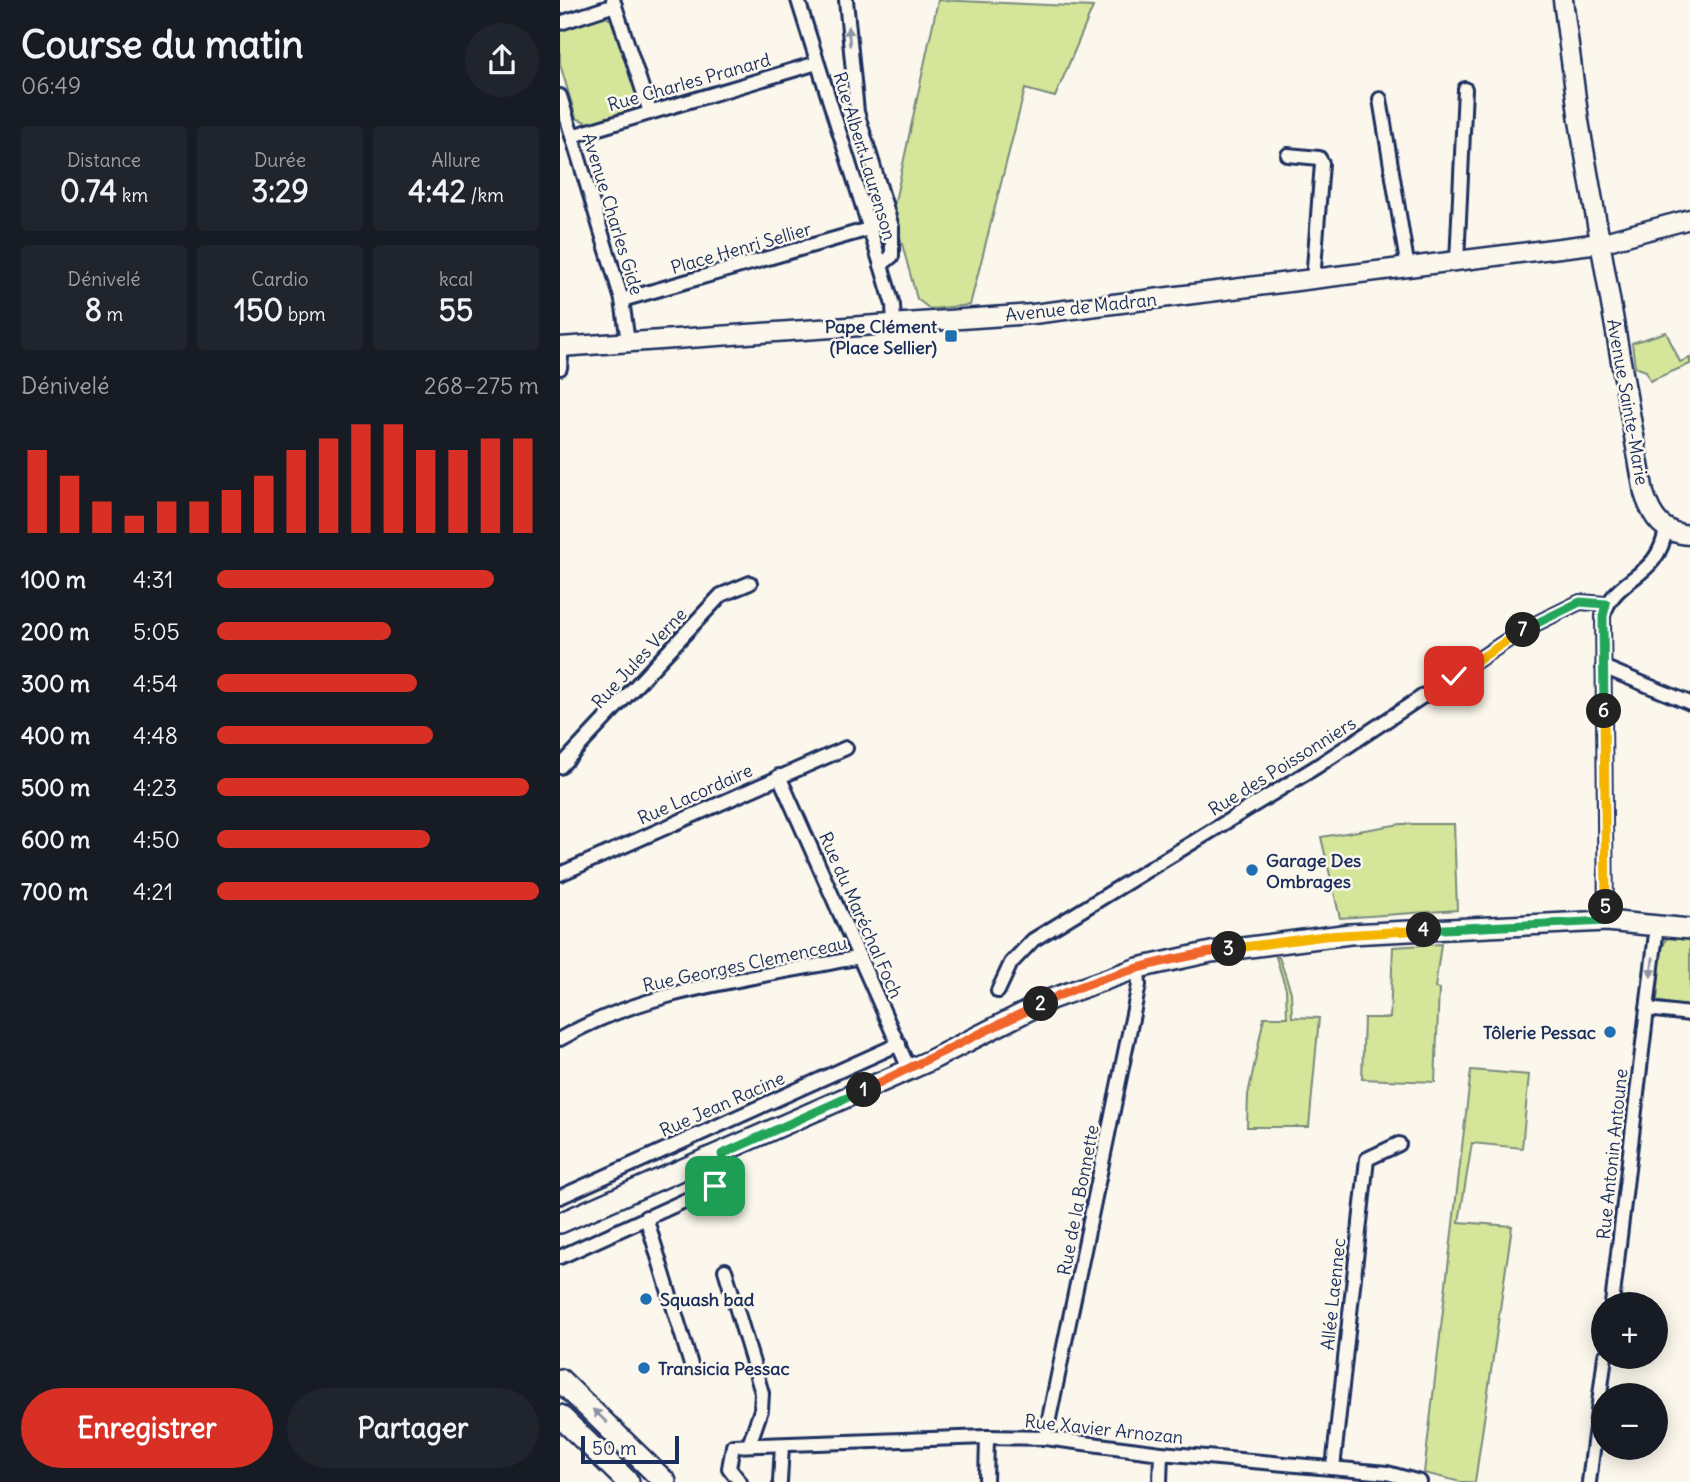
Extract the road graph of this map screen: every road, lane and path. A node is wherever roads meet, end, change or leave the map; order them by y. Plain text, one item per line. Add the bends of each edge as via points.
1 (798, 0) edge
2 (846, 0) edge
3 (1563, 0) edge
4 (614, 2) edge
5 (560, 23) edge
6 (817, 63) junction
7 (1465, 89) dead end
8 (560, 96) edge
9 (1380, 99) dead end
10 (650, 112) junction
11 (572, 136) junction
12 (1288, 155) dead end
13 (886, 206) junction
14 (1690, 219) edge
15 (869, 229) junction
16 (1600, 243) junction
17 (1457, 262) junction
18 (881, 265) junction
19 (1408, 269) junction
20 (1313, 281) junction
21 (622, 300) junction
22 (894, 324) junction
23 (628, 342) junction
24 (561, 347) edge
25 (560, 369) edge
26 (1666, 528) junction
27 (1690, 536) edge
28 (750, 583) dead end
29 (1606, 604) junction
30 (1603, 667) junction
31 (1690, 703) edge
32 (846, 748) dead end
33 (560, 767) edge
34 (779, 776) junction
35 (560, 874) edge
36 (1606, 921) junction
37 (1657, 925) junction
38 (1690, 929) edge
39 (860, 957) junction
40 (1138, 968) junction
41 (998, 991) dead end
42 (1647, 1009) junction
43 (1690, 1014) edge
44 (560, 1039) edge
45 (899, 1044) junction
46 (909, 1069) junction
47 (1399, 1144) dead end
48 (722, 1154) junction
49 (560, 1197) edge
50 (646, 1217) junction
51 (560, 1223) edge
52 (560, 1257) edge
53 (725, 1270) dead end
54 (1613, 1292) edge
55 (691, 1365) dead end
56 (1603, 1369) edge
57 (560, 1380) edge
58 (560, 1416) edge
59 (987, 1437) junction
60 (1045, 1438) junction
61 (749, 1445) junction
62 (782, 1445) junction
63 (1161, 1453) junction
64 (1333, 1468) junction
65 (628, 1482) edge
66 (665, 1482) edge
67 (740, 1482) edge
68 (780, 1482) edge
69 (986, 1482) edge
70 (1160, 1482) edge
71 (1420, 1482) edge
72 (1590, 1482) edge

1 - 6 street, Rue Albert Laurenson
13 -> 2 street via 857,112
3 - 16 main road, Avenue Sainte-Marie
4 - 5 street
4 - 10 street
6 - 10 street, Rue Charles Pranard
6 - 15 street, Rue Albert Laurenson
7 - 17 street
8 - 11 street, Avenue Charles Gide
9 - 19 street
10 - 11 street, Rue Charles Pranard
11 - 21 street, Avenue Charles Gide
12 - 20 street via 1319,158 1322,163
13 - 15 street via 880,223
13 - 18 street via 893,246 891,256
14 - 16 main road, Avenue de Madran
15 - 18 street, Rue Albert Laurenson
15 - 21 street, Place Henri Sellier
16 - 17 main road, Avenue de Madran
16 - 26 main road, Avenue Sainte-Marie via 1644,493 1650,513
17 - 19 main road, Avenue de Madran
18 - 22 street, Rue Albert Laurenson
19 - 20 main road, Avenue de Madran
20 - 22 main road, Avenue de Madran via 1033,314
21 - 23 street, Avenue Charles Gide
22 - 23 main road, Avenue de Madran
23 - 24 main road, Avenue de Madran
24 - 25 street
26 - 27 main road
26 - 29 street via 1653,565
28 - 33 street, Rue Jules Verne via 721,596
29 - 30 street
29 - 41 street, Rue des Poissonniers via 1580,602 1523,630 1316,767 1033,940 1011,962
30 - 31 street
30 - 36 street
32 - 34 street, Rue Lacordaire
34 - 35 street, Rue Lacordaire
34 - 39 street, Rue du Maréchal Foch
36 - 37 main road
36 - 40 main road via 1325,936
37 - 38 main road
37 -> 42 street, Rue Antonin Antoune
39 - 44 street, Rue Georges Clemenceau via 659,998 586,1024
39 - 45 street, Rue du Maréchal Foch
40 - 46 main road via 1051,999
40 - 60 street, Rue de la Bonnette via 1139,985
42 - 43 street
42 - 54 street, Rue Antonin Antoune
45 - 46 street, Rue du Maréchal Foch
45 - 49 street, Rue Jean Racine
46 - 48 main road
47 - 64 street, Allée Laennec via 1367,1159
48 - 50 street via 728,1177 724,1183
48 - 51 main road
50 - 52 street
50 - 55 street
53 - 61 street via 762,1393
56 - 72 street
66 -> 57 highway
58 - 65 highway
59 - 60 street, Rue Xavier Arnozan
59 - 62 street, Rue Xavier Arnozan
59 - 69 street
60 - 63 street, Rue Xavier Arnozan
61 - 62 street, Rue Xavier Arnozan
61 - 67 street via 733,1446 729,1468
62 - 68 street
63 - 64 street, Rue Xavier Arnozan
63 - 70 street
64 - 71 street, Rue Xavier Arnozan

